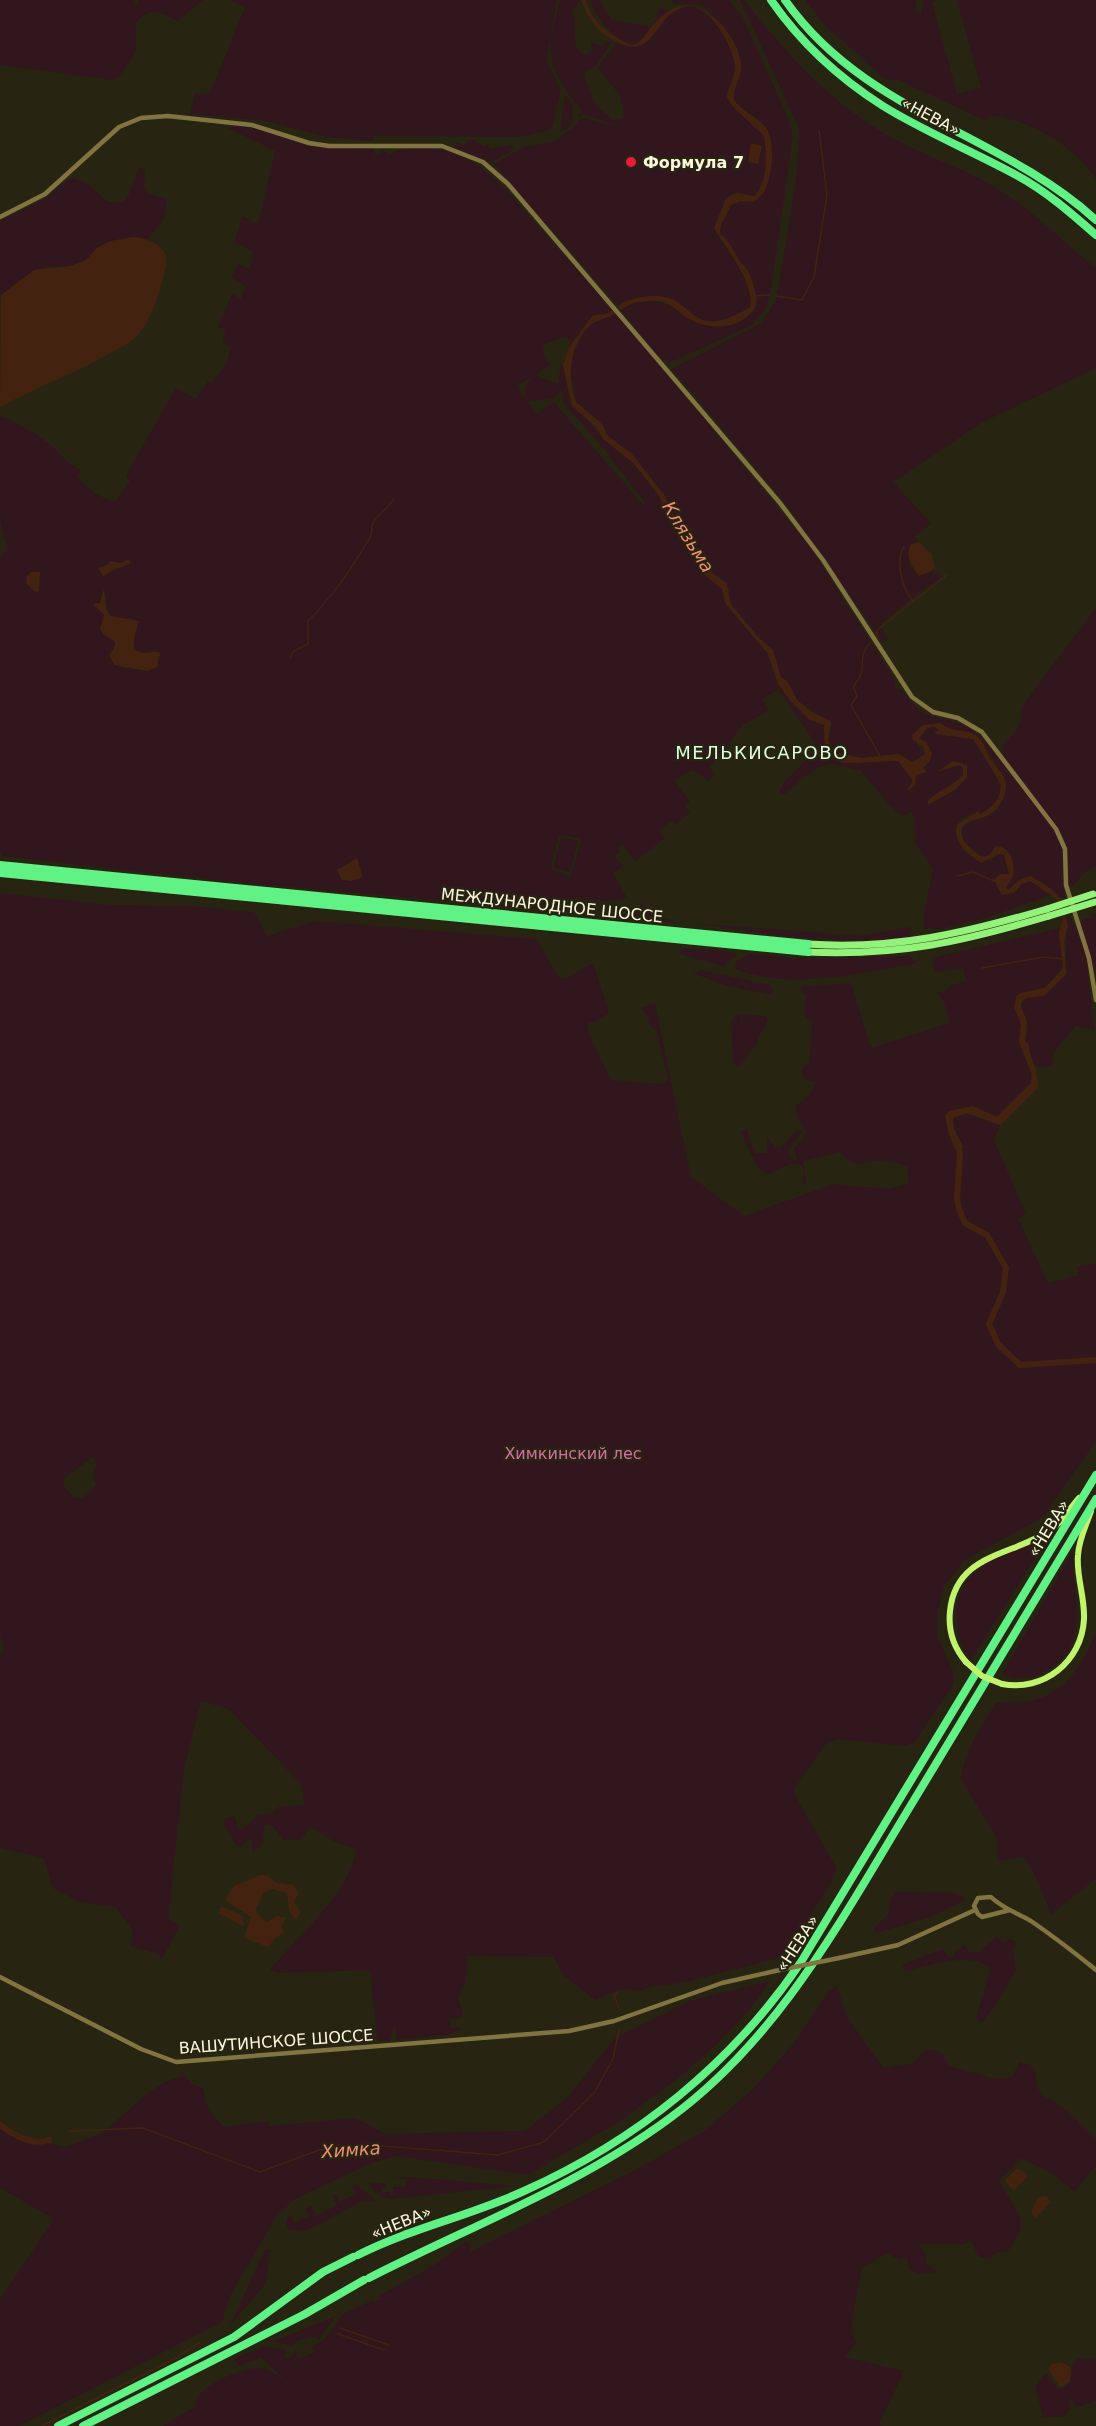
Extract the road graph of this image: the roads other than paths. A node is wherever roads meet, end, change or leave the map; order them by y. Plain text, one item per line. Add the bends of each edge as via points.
1 (771, 0) edge
2 (785, 0) edge
3 (0, 217) edge
4 (1096, 220) edge
5 (1096, 235) edge
6 (0, 865) edge
7 (0, 873) edge
8 (1095, 898) edge
9 (808, 948) junction
10 (1096, 1000) edge
11 (1096, 1475) edge
12 (1089, 1486) junction
13 (1096, 1499) edge
14 (995, 1903) junction
15 (975, 1910) junction
16 (1010, 1910) junction
17 (994, 1912) junction
18 (1096, 1970) edge
19 (0, 1977) edge
20 (58, 2426) edge
21 (83, 2426) edge

1 - 5 highway, «НЕВА» via 800,37 855,87 1018,176
2 - 4 highway, «НЕВА» via 809,30 863,78 891,97 1025,167
3 - 10 street via 45,194 119,127 141,118 168,116 252,125 329,146 442,146 466,153 495,171 804,534 912,697 933,712 958,718 982,732 1056,829 1065,849 1066,885 1089,957
6 - 9 highway, МЕЖДУНАРОДНОЕ ШОССЕ
7 - 9 highway, МЕЖДУНАРОДНОЕ ШОССЕ
8 - 9 highway, МЕЖДУНАРОДНОЕ ШОССЕ, bridge via 931,943 865,953
11 - 12 highway, «НЕВА»
12 - 13 main road, bridge via 1053,1528 984,1560 961,1581 953,1598 950,1624 954,1643 966,1662 982,1676 1002,1684 1029,1685 1046,1679 1074,1654 1084,1619 1079,1545
12 - 20 highway, «НЕВА» via 801,1962 742,2038 697,2082 666,2107 577,2164 523,2192 391,2238 323,2272 234,2337
13 - 21 highway, «НЕВА» via 793,1994 755,2040 704,2090 620,2152
14 - 15 street via 991,1897 982,1896 975,1901
14 - 16 street
14 - 17 street
15 - 17 street via 982,1917
15 - 19 street, ВАШУТИНСКОЕ ШОССЕ, bridge via 898,1945 698,1990 614,2021 569,2031 170,2061
16 - 17 street
16 - 18 street

